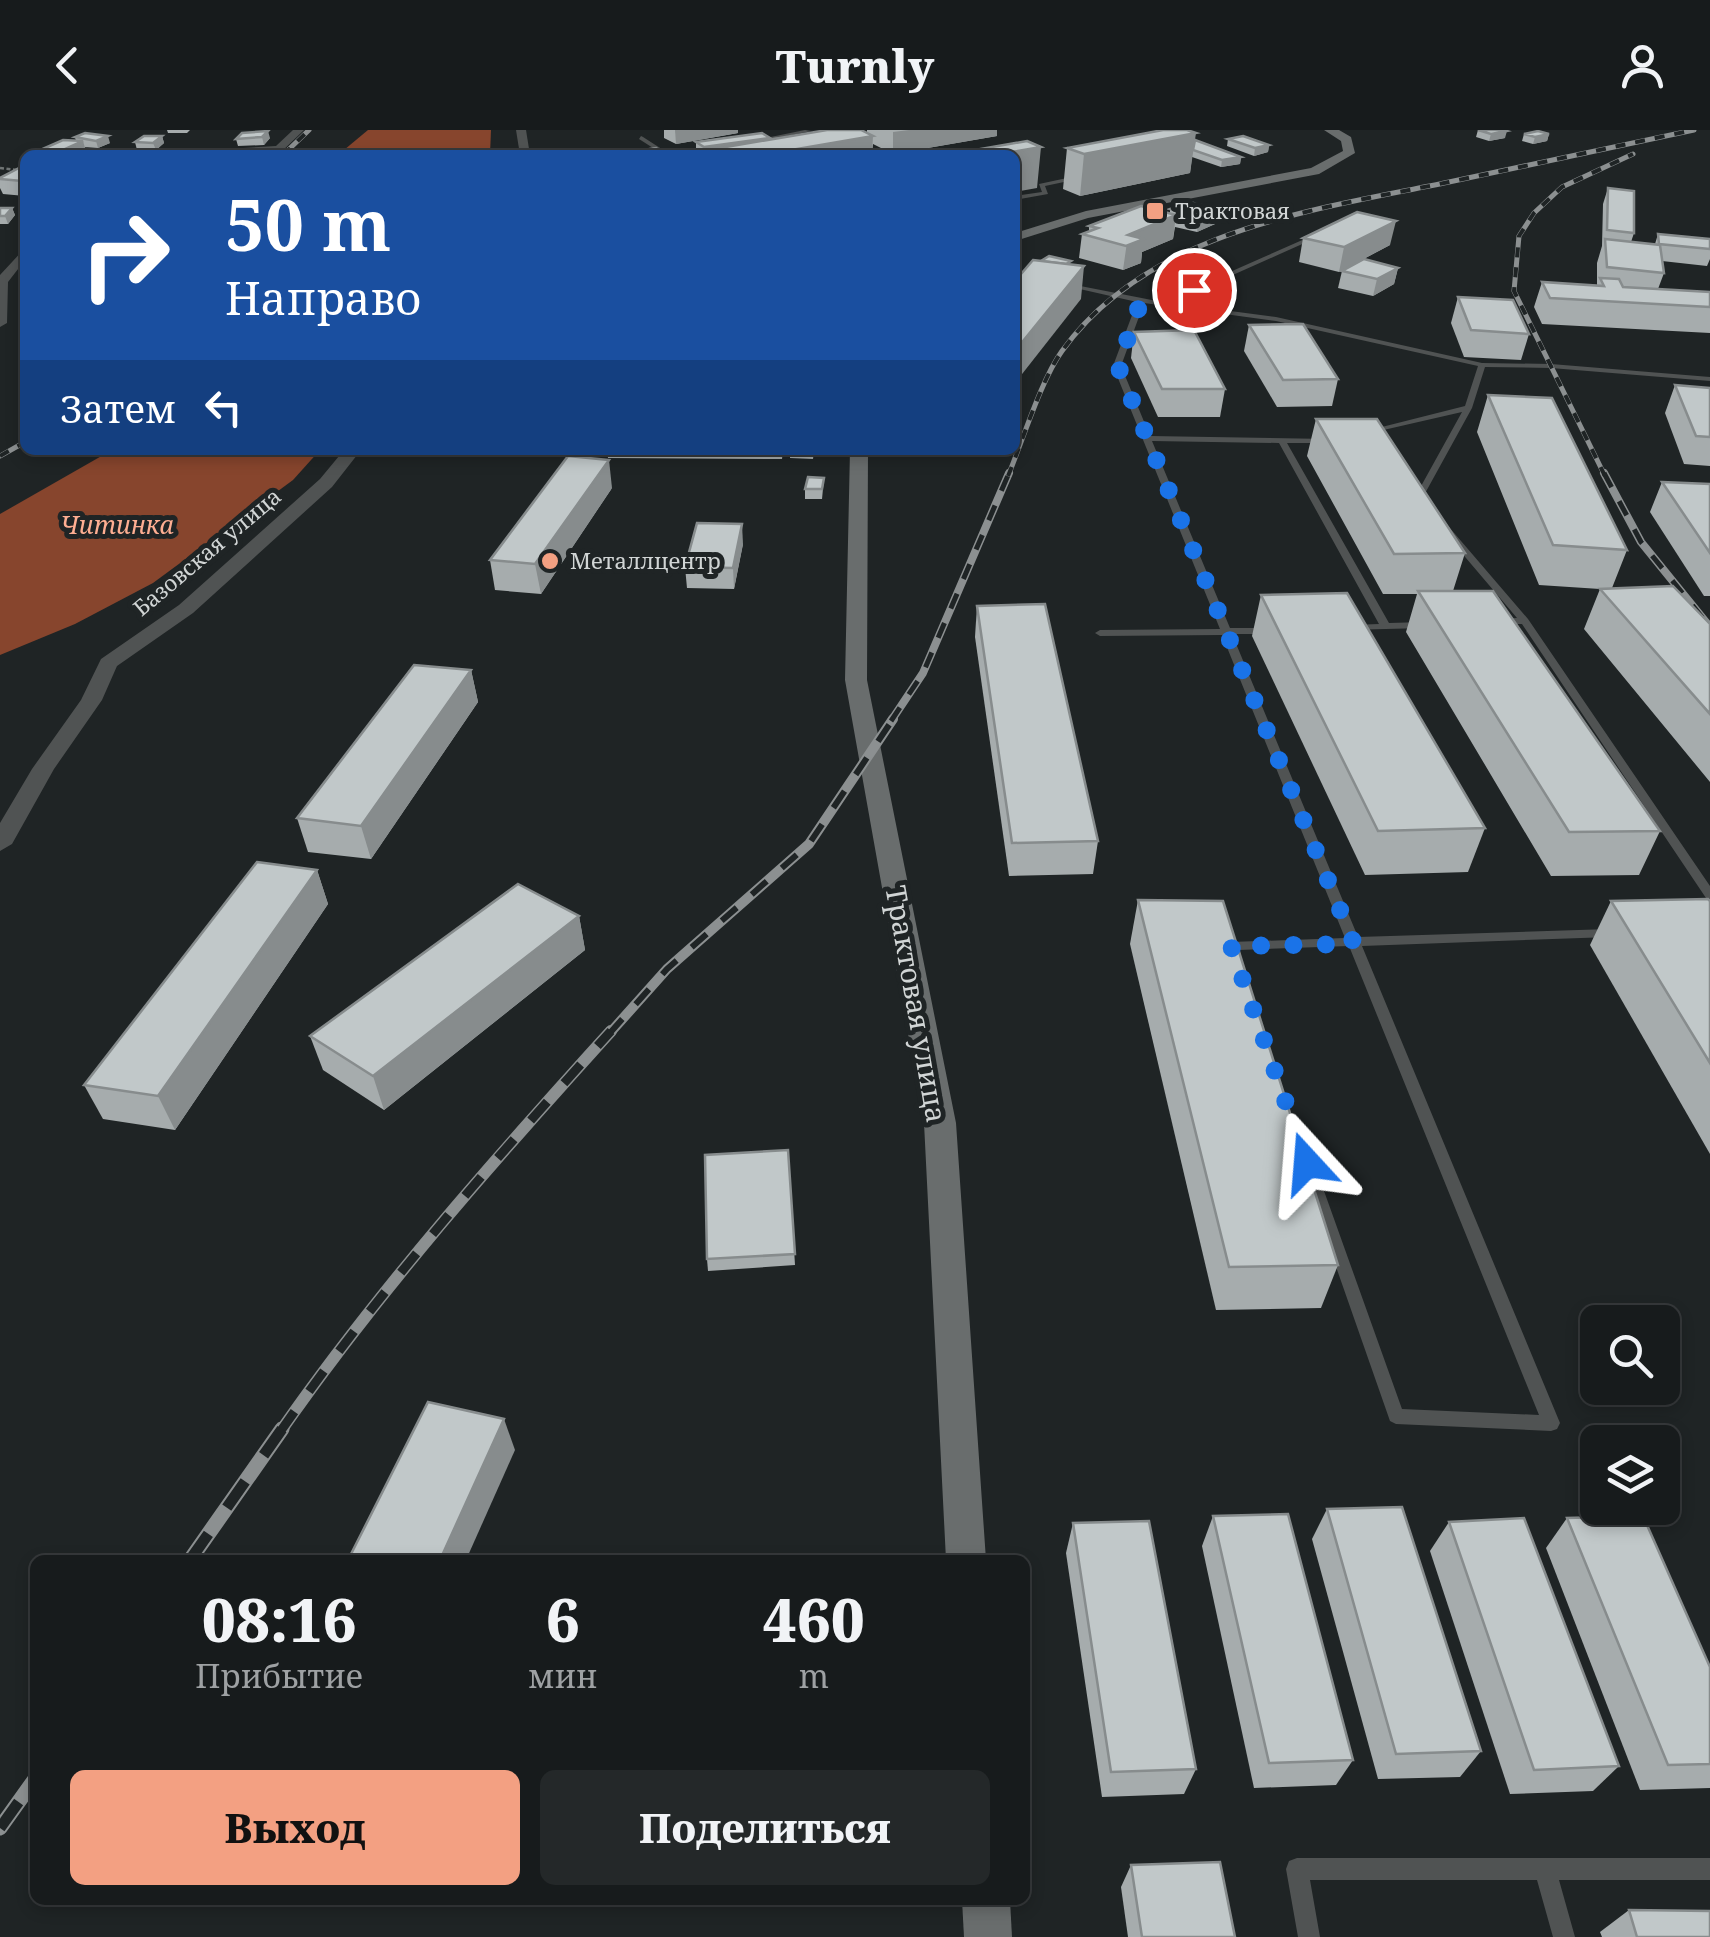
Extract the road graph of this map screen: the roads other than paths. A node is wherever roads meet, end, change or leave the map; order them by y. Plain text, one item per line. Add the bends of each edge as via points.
1 (300, 130) edge
2 (805, 130) edge
3 (1330, 130) edge
4 (641, 138) dead end
5 (750, 141) edge
6 (731, 145) edge
7 (126, 149) edge
8 (176, 150) edge
9 (277, 150) edge
10 (662, 150) edge
11 (701, 150) edge
12 (1091, 176) edge
13 (1030, 180) dead end
14 (1041, 185) junction
15 (1020, 197) edge
16 (1321, 234) edge
17 (1020, 235) edge
18 (13, 264) edge
19 (1050, 282) edge
20 (1141, 301) junction
21 (1162, 304) junction
22 (0, 323) edge
23 (1482, 365) junction
24 (1710, 378) edge
25 (1468, 408) junction
26 (1360, 433) edge
27 (1147, 438) junction
28 (1342, 438) edge
29 (1282, 441) junction
30 (349, 455) edge
31 (859, 455) edge
32 (1431, 510) edge
33 (1442, 524) edge
34 (1525, 621) junction
35 (1486, 623) edge
36 (1446, 624) edge
37 (1386, 626) junction
38 (1346, 628) edge
39 (1287, 630) edge
40 (1100, 633) dead end
41 (1227, 633) junction
42 (0, 844) edge
43 (1710, 895) edge
44 (1631, 932) edge
45 (1354, 944) junction
46 (1237, 964) edge
47 (1284, 1096) edge
48 (966, 1555) edge
49 (1545, 1869) junction
50 (1710, 1869) edge
51 (986, 1905) edge
52 (988, 1937) edge
53 (1310, 1937) edge
54 (1564, 1937) edge

1 - 9 street
2 - 5 lane
3 - 17 main road via 1346,139 1349,153 1315,171 1086,215
4 - 10 lane
6 - 11 lane
7 - 8 street
12 - 14 lane
13 - 14 lane
14 - 15 lane via 1046,193
16 - 21 lane
18 - 22 street via 0,282
19 - 20 lane
20 - 21 lane
20 - 27 lane via 1118,366
21 - 23 lane via 1276,319
23 - 24 lane
23 - 25 lane
25 - 26 lane
25 - 32 lane via 1419,497
27 - 29 lane
27 - 41 lane
28 - 29 lane
29 - 37 lane
30 - 42 street, Базовская улица via 186,608 108,663
31 - 48 main road, Трактовая улица via 856,680 940,1122
33 - 34 lane
34 - 35 lane
34 - 43 lane
36 - 37 lane
37 - 38 lane
39 - 41 lane
40 - 41 lane
41 - 45 lane
44 - 45 lane
45 - 46 lane via 1231,946
45 - 47 lane via 1552,1423 1396,1416
49 - 50 lane
49 - 53 lane via 1296,1869
49 - 54 lane
51 - 52 main road

